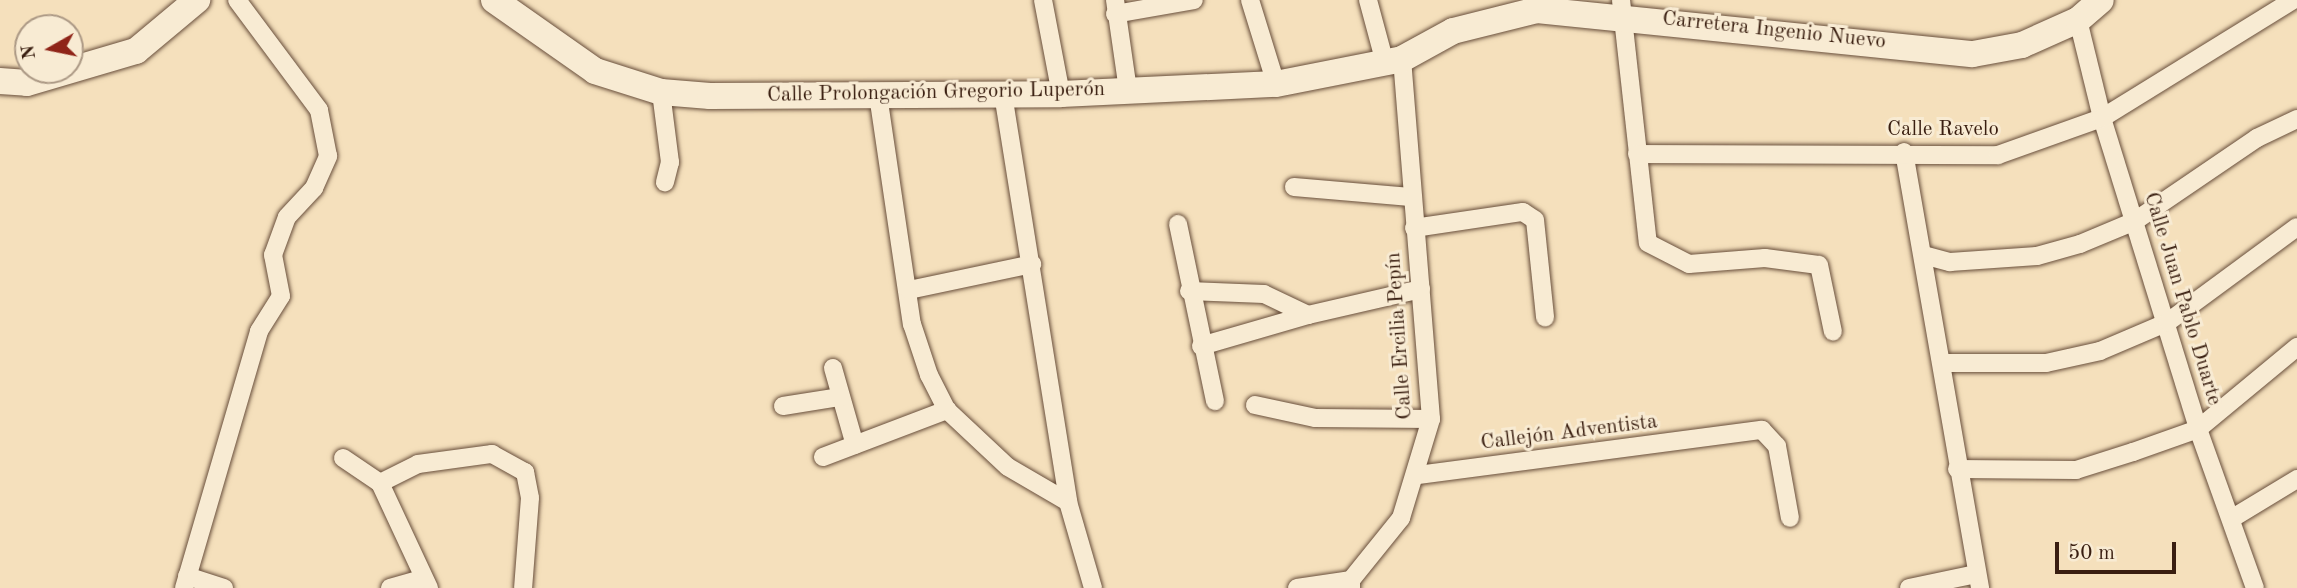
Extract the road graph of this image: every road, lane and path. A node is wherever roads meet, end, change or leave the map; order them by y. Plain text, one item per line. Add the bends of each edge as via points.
1 (197, 0) edge
2 (237, 0) edge
3 (494, 0) edge
4 (1042, 0) edge
5 (1194, 0) edge
6 (1250, 0) edge
7 (1368, 0) edge
8 (2101, 0) edge
9 (2293, 0) edge
10 (1115, 7) edge
11 (1620, 8) edge
12 (2078, 20) junction
13 (1394, 61) junction
14 (0, 81) edge
15 (1276, 84) junction
16 (1128, 90) junction
17 (661, 92) junction
18 (1003, 94) junction
19 (1060, 94) junction
20 (878, 96) junction
21 (2102, 118) junction
22 (2297, 119) edge
23 (1904, 152) junction
24 (1637, 154) junction
25 (665, 182) dead end
26 (1294, 187) dead end
27 (1411, 197) junction
28 (2135, 221) junction
29 (1178, 224) dead end
30 (2297, 227) edge
31 (1415, 228) junction
32 (1927, 256) junction
33 (1032, 264) junction
34 (1421, 289) junction
35 (909, 290) junction
36 (1189, 291) junction
37 (1308, 315) junction
38 (1545, 317) dead end
39 (2168, 322) junction
40 (1833, 332) dead end
41 (1200, 346) junction
42 (2297, 347) edge
43 (1944, 363) junction
44 (833, 368) dead end
45 (840, 397) junction
46 (1215, 401) dead end
47 (1255, 405) dead end
48 (783, 406) dead end
49 (947, 410) junction
50 (1431, 419) junction
51 (2197, 429) junction
52 (855, 445) junction
53 (823, 457) dead end
54 (343, 458) dead end
55 (1957, 469) junction
56 (1418, 475) junction
57 (2297, 479) edge
58 (380, 483) junction
59 (1068, 502) junction
60 (1790, 518) dead end
61 (2231, 519) junction
62 (1978, 581) edge
63 (186, 582) edge
64 (427, 583) edge
65 (1351, 584) edge
66 (224, 588) edge
67 (390, 588) edge
68 (523, 588) edge
69 (1093, 588) edge
70 (1297, 588) edge
71 (1909, 588) edge
72 (2255, 588) edge

1 - 14 street via 136,51 27,83
2 - 63 street via 319,110 328,156 314,188 287,217 273,255 281,296 259,331
3 - 17 street, Calle Prolongación Gregorio Luperón via 595,71
4 - 19 street
5 - 10 street
6 - 15 street
7 - 13 street, Calle Ercilia Pepín
8 - 12 street, Carretera Ingenio Nuevo
9 - 21 street, Calle Ravelo
10 - 16 street
11 - 12 street, Carretera Ingenio Nuevo via 1973,54 2022,45
11 - 13 street, Carretera Ingenio Nuevo via 1510,13 1453,31
11 - 24 street
12 - 21 street, Calle Juan Pablo Duarte
13 - 15 street, Calle Prolongación Gregorio Luperón
13 - 27 street, Calle Ercilia Pepín
15 - 16 street, Calle Prolongación Gregorio Luperón
16 - 19 street, Calle Prolongación Gregorio Luperón
17 - 20 street, Calle Prolongación Gregorio Luperón
17 - 25 street via 670,162
18 - 19 street, Calle Prolongación Gregorio Luperón
18 - 20 street, Calle Prolongación Gregorio Luperón
18 - 33 street
20 - 35 street
21 - 23 street, Calle Ravelo via 1998,155
21 - 28 street, Calle Juan Pablo Duarte
22 - 28 street via 2257,138
23 - 24 street, Calle Ravelo
23 - 32 street
24 - 40 street via 1648,243 1658,254 1689,264 1765,258 1819,265
26 - 27 street
27 - 31 street, Calle Ercilia Pepín
28 - 32 street via 2037,257 1950,262
28 - 39 street, Calle Juan Pablo Duarte
29 - 36 street
30 - 39 street
31 - 34 street, Calle Ercilia Pepín
31 - 38 street via 1523,212 1535,220
32 - 43 street
33 - 35 street
33 - 59 street
34 - 37 street
34 - 50 street, Calle Ercilia Pepín
35 - 49 street via 912,324
36 - 37 street via 1264,295
36 - 41 street
37 - 41 street
39 - 43 street via 2099,351 2046,363
39 - 51 street, Calle Juan Pablo Duarte
41 - 46 street
42 - 51 street
43 - 55 street
44 - 45 street
45 - 48 street
45 - 52 street
47 - 50 street via 1315,418
49 - 52 street
49 - 59 street via 1008,467
50 - 56 street, Calle Ercilia Pepín
51 - 55 street via 2076,470
51 - 61 street, Calle Juan Pablo Duarte
52 - 53 street
54 - 58 street
55 - 62 street
56 - 60 street, Callejón Adventista via 1762,430 1773,435
56 - 65 street, Calle Ercilia Pepín via 1381,551
57 - 61 street
58 - 64 street
58 - 68 street via 418,464 492,454 525,472 530,498
59 - 69 street
61 - 72 street, Calle Juan Pablo Duarte
62 - 71 street
63 - 66 street
64 - 67 street
65 - 70 street

